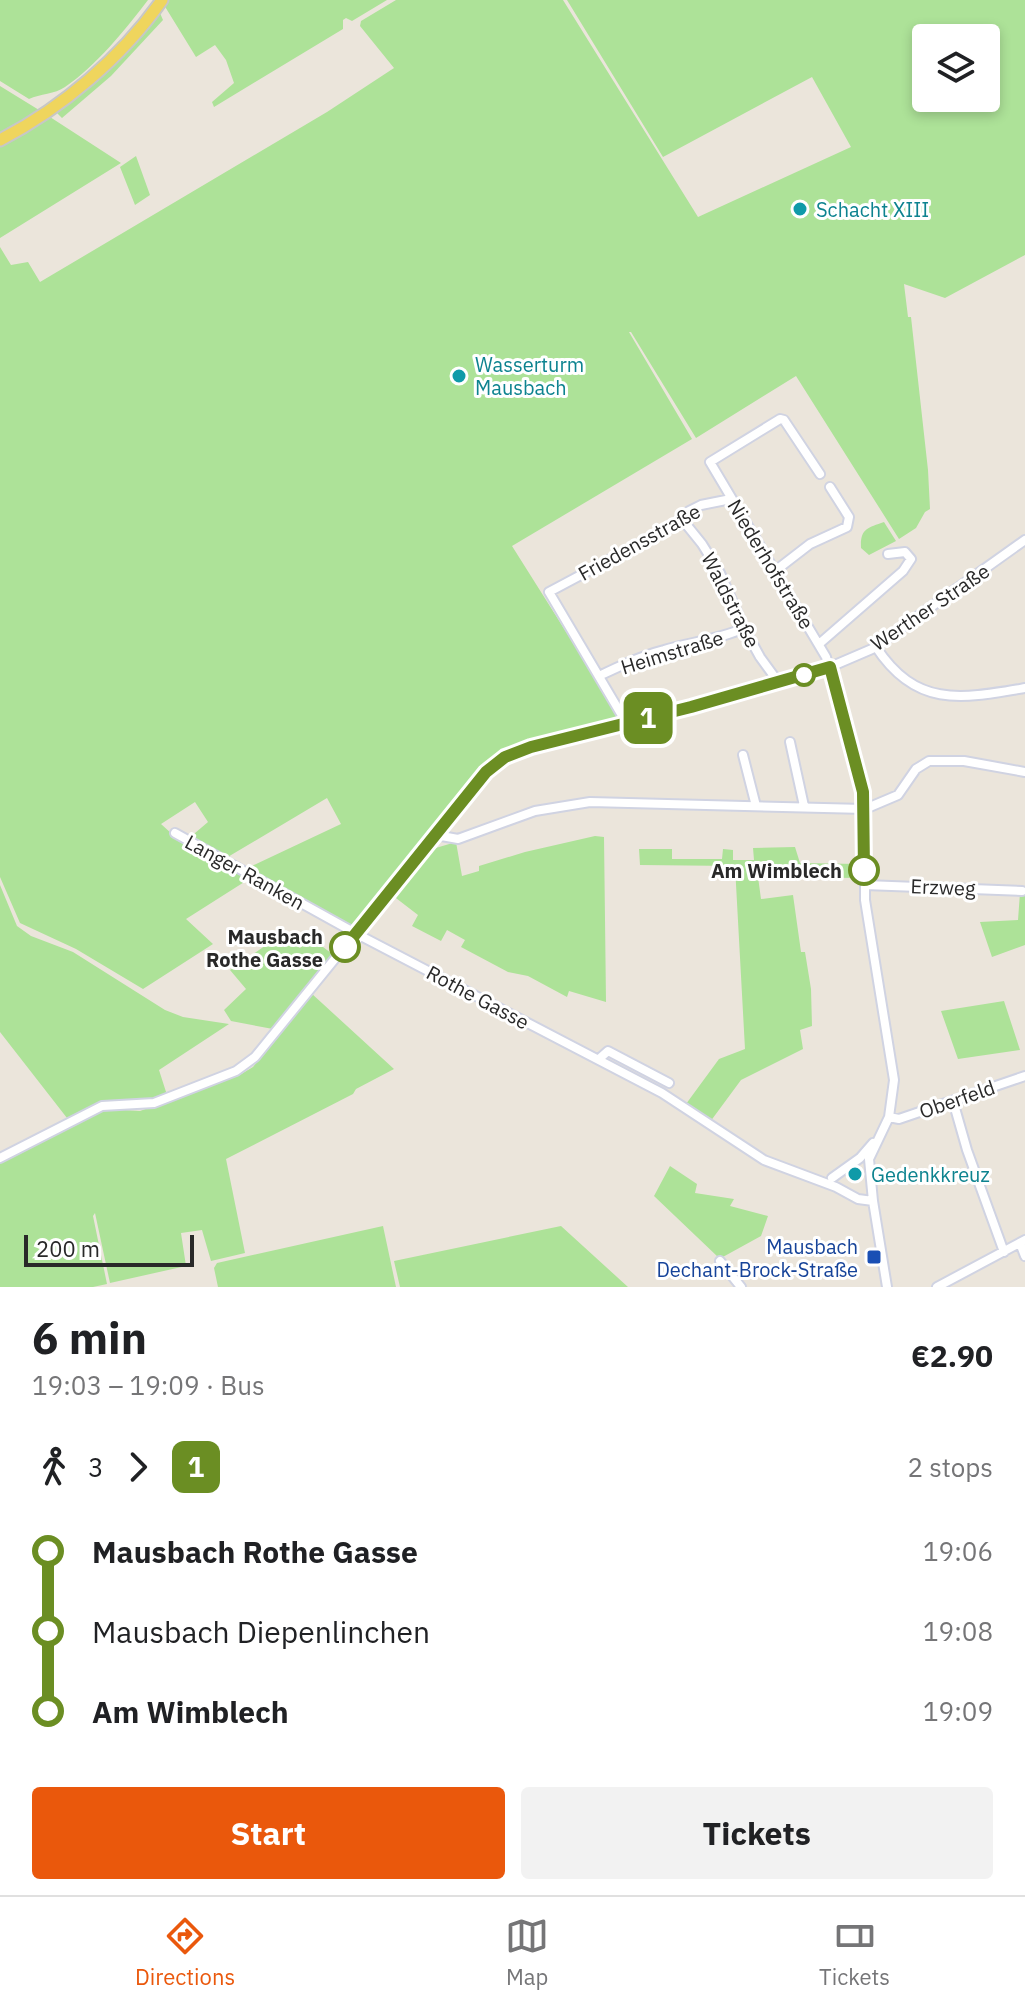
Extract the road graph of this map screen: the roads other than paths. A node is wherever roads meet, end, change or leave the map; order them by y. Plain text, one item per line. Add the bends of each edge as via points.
1 (162, 0) edge
2 (0, 140) edge
3 (820, 474) dead end
4 (830, 487) dead end
5 (731, 499) junction
6 (681, 518) junction
7 (1025, 540) edge
8 (888, 554) dead end
9 (775, 571) junction
10 (744, 628) junction
11 (819, 644) junction
12 (876, 647) junction
13 (830, 667) junction
14 (599, 676) junction
15 (779, 683) junction
16 (1025, 688) edge
17 (627, 724) junction
18 (790, 742) dead end
19 (743, 755) dead end
20 (1025, 772) edge
21 (756, 806) junction
22 (804, 806) junction
23 (865, 809) junction
24 (175, 833) dead end
25 (436, 835) junction
26 (865, 885) junction
27 (1022, 891) dead end
28 (357, 934) junction
29 (599, 1059) junction
30 (1025, 1076) edge
31 (669, 1083) dead end
32 (953, 1101) junction
33 (889, 1117) junction
34 (881, 1133) junction
35 (0, 1158) edge
36 (832, 1183) junction
37 (873, 1201) junction
38 (1023, 1242) edge
39 (1004, 1252) junction
40 (1025, 1256) edge
41 (720, 1261) dead end
42 (741, 1287) edge
43 (887, 1287) edge
44 (937, 1287) edge

1 - 2 main road via 138,32 88,80
3 - 5 street, Niederhofstraße via 780,419 710,462
4 - 9 street via 849,517 847,527 810,544
5 - 6 street, Friedensstraße via 701,505
5 - 9 street, Niederhofstraße
6 - 10 street, Waldstraße via 720,573
6 - 14 street, Friedensstraße via 549,592
7 - 12 street, Werther Straße
8 - 11 street via 905,552 911,559
9 - 11 street, Niederhofstraße
10 - 14 street, Heimstraße via 632,660
10 - 15 street, Waldstraße
11 - 13 street, Niederhofstraße
12 - 13 street, Werther Straße
12 - 16 street via 902,678 921,690 980,694
13 - 15 street, Werther Straße
13 - 23 street, Niederhofstraße
14 - 17 street
15 - 17 street, Werther Straße
17 - 25 street, Werther Straße via 505,757 486,772
18 - 22 street
19 - 21 street
20 - 23 street via 929,761 894,798
21 - 22 street
21 - 25 street via 579,803 535,811 458,839
22 - 23 street
23 - 26 street, Niederhofstraße
24 - 28 street, Langer Ranken
25 - 28 street, Werther Straße
26 - 27 street, Erzweg
26 - 33 street, Niederhofstraße via 893,1064
28 - 29 street, Rothe Gasse
28 - 35 street, Werther Straße via 270,1040 236,1071 154,1103 102,1106
29 - 31 street, Rothe Gasse via 608,1051
29 - 36 street, Rothe Gasse via 764,1160
30 - 32 street, Oberfeld
32 - 33 street, Oberfeld via 899,1119
32 - 39 street
33 - 34 street, Niederhofstraße
34 - 36 street
34 - 37 street via 869,1159
36 - 37 street, Rothe Gasse via 858,1199
37 - 43 street
38 - 39 street
38 - 40 street
39 - 44 street
41 - 42 street

